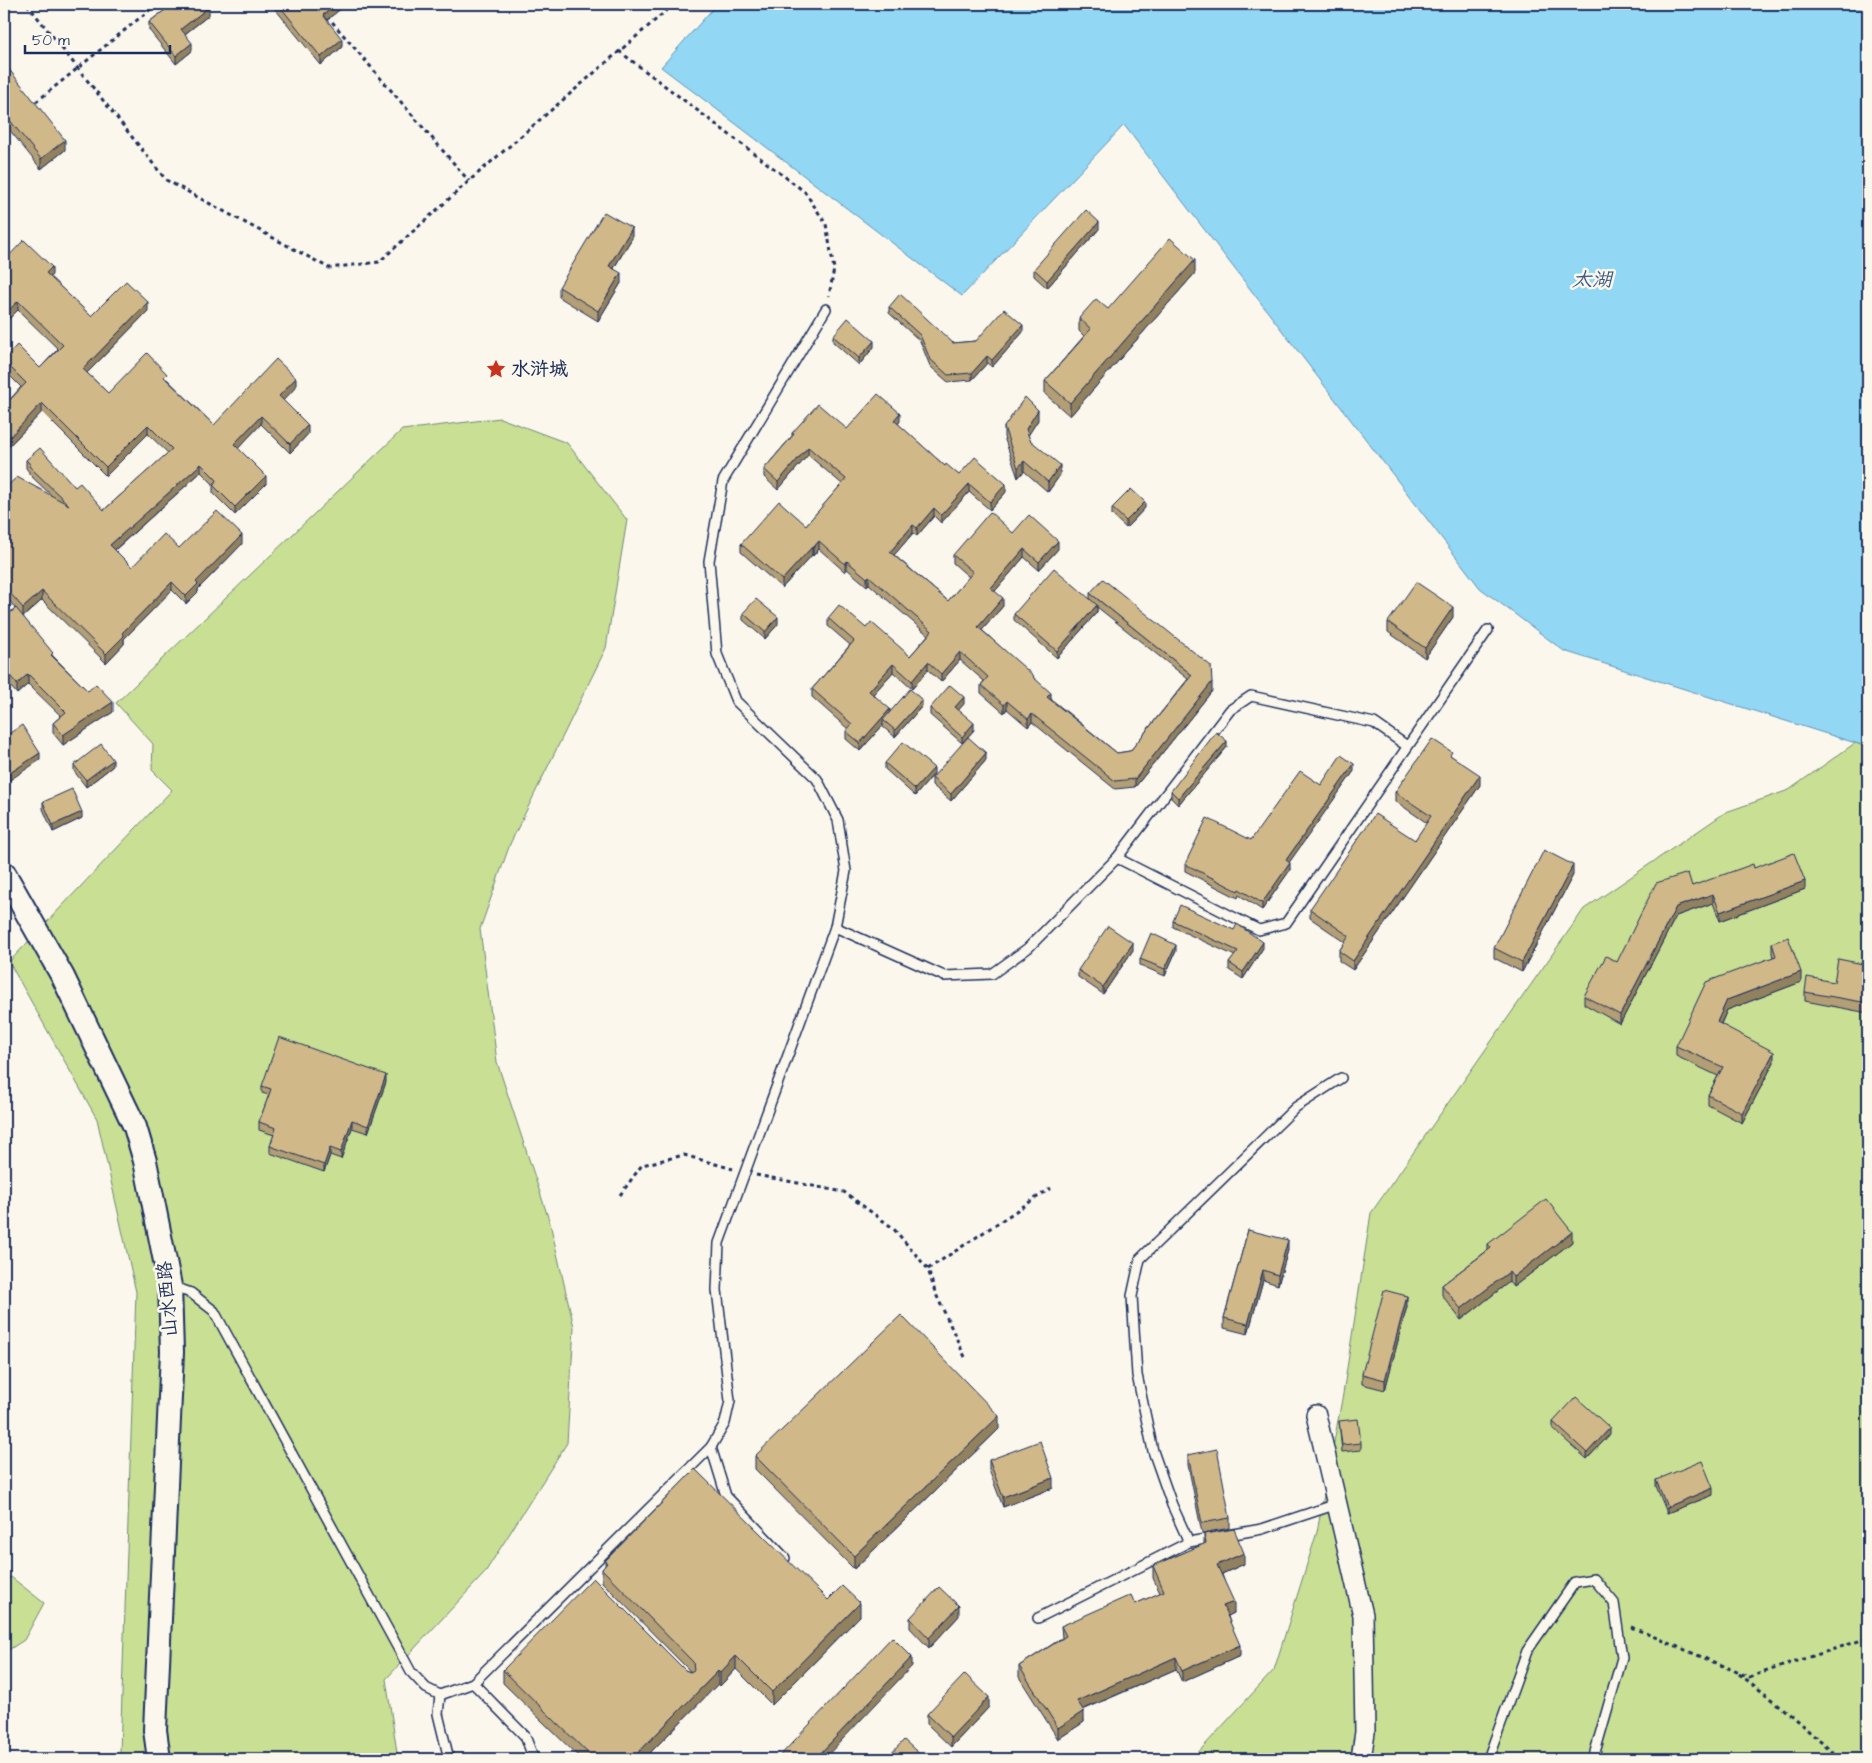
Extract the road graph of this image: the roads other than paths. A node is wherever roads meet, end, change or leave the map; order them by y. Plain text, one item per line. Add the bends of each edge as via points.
1 (826, 309) road end
2 (1488, 630) dead end
3 (1407, 746) junction
4 (1117, 858) junction
5 (4, 873) edge
6 (835, 926) junction
7 (1341, 1078) dead end
8 (170, 1286) junction
9 (1316, 1415) dead end
10 (711, 1447) junction
11 (1337, 1504) junction
12 (1189, 1542) junction
13 (795, 1569) edge
14 (584, 1573) junction
15 (591, 1580) edge
16 (1038, 1618) dead end
17 (472, 1683) junction
18 (440, 1694) junction
19 (159, 1759) edge
20 (449, 1759) edge
21 (534, 1759) edge
22 (1361, 1759) edge
23 (1488, 1759) edge
24 (1593, 1759) edge

1 - 6 lane via 723,481 708,561 717,654 736,701 816,779 838,820 846,871
2 - 3 lane
3 - 4 lane via 1374,723 1251,696 1230,710
3 - 4 lane via 1286,923 1259,930
4 - 6 lane via 1028,948 992,974 944,976
5 - 8 street, 山水西路 via 63,978 135,1127
6 - 10 lane via 719,1243 717,1290 730,1401 724,1423
7 - 12 lane via 1296,1107 1140,1259 1132,1296 1137,1375 1154,1451 1172,1505
8 - 18 lane via 191,1293 214,1311 411,1672 426,1688
8 - 19 street, 山水西路 via 172,1352 155,1730
9 - 11 street
10 - 13 lane via 726,1496
10 - 14 lane
11 - 12 lane via 1262,1529
11 - 22 street via 1363,1615 1365,1732
12 - 16 lane
14 - 15 lane
14 - 17 lane
17 - 18 lane
17 - 21 lane via 525,1736
18 - 20 lane via 438,1714
23 - 24 lane via 1527,1652 1574,1582 1594,1580 1614,1602 1622,1658

